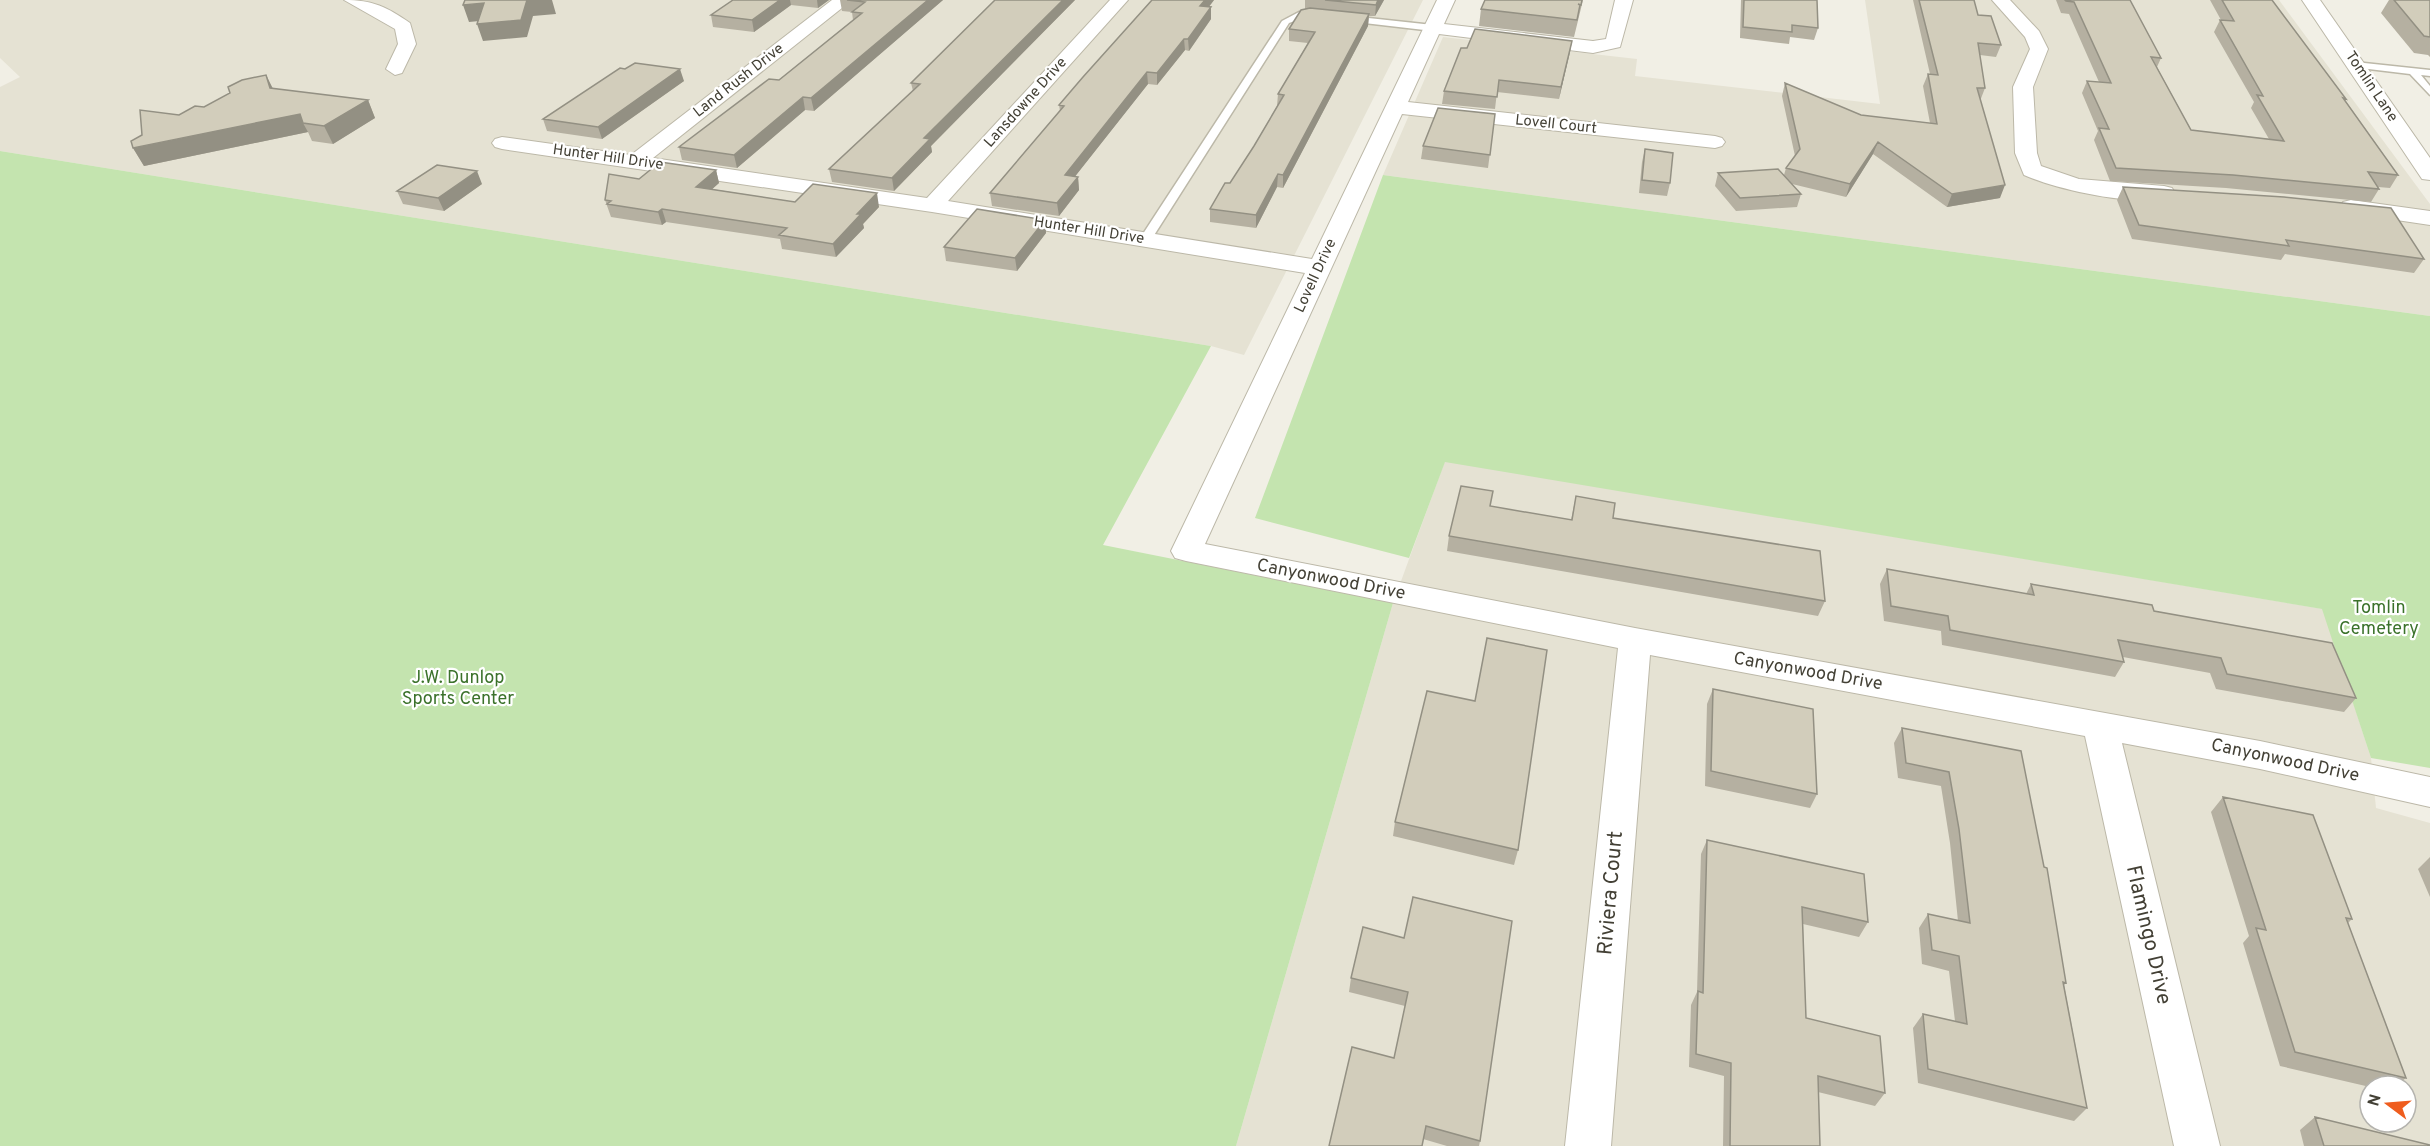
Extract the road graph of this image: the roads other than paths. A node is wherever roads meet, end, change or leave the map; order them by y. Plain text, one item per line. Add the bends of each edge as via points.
1 (353, 0) edge
2 (843, 0) edge
3 (1119, 0) edge
4 (1446, 0) edge
5 (1624, 0) edge
6 (2001, 0) edge
7 (2311, 0) edge
8 (1331, 16) edge
9 (1343, 18) edge
10 (1433, 28) junction
11 (2355, 65) junction
12 (395, 69) dead end
13 (2413, 71) junction
14 (2430, 73) edge
15 (2430, 92) edge
16 (1397, 107) junction
17 (1715, 142) dead end
18 (502, 143) dead end
19 (635, 162) junction
20 (2430, 174) edge
21 (2179, 194) edge
22 (2329, 204) edge
23 (932, 205) junction
24 (2430, 218) edge
25 (1145, 240) junction
26 (1320, 268) junction
27 (1186, 551) joint
28 (1635, 640) junction
29 (2100, 725) junction
30 (2430, 792) edge
31 (1588, 1146) edge
32 (2197, 1146) edge

1 - 12 street via 404,27 407,44
2 - 19 street, Land Rush Drive
3 - 23 street, Lansdowne Drive
4 - 10 street, Lovell Drive
5 - 10 street via 1614,43 1593,47
6 - 21 street via 2033,35 2039,49 2023,87 2026,153 2032,170 2067,184
7 - 11 street, Tomlin Lane
8 - 25 lane via 1299,15 1286,21
9 - 10 lane
10 - 16 street, Lovell Drive
11 - 13 lane
11 - 20 street, Tomlin Lane
13 - 14 lane
13 - 15 lane
16 - 17 street, Lovell Court
16 - 26 street, Lovell Drive
18 - 19 street, Hunter Hill Drive
19 - 23 street, Hunter Hill Drive
22 - 24 street
23 - 25 street, Hunter Hill Drive
25 - 26 street, Hunter Hill Drive
26 - 27 street, Lovell Drive
27 - 28 street, Canyonwood Drive
28 - 29 street, Canyonwood Drive
28 - 31 street, Riviera Court
29 - 30 street, Canyonwood Drive
29 - 32 street, Flamingo Drive

